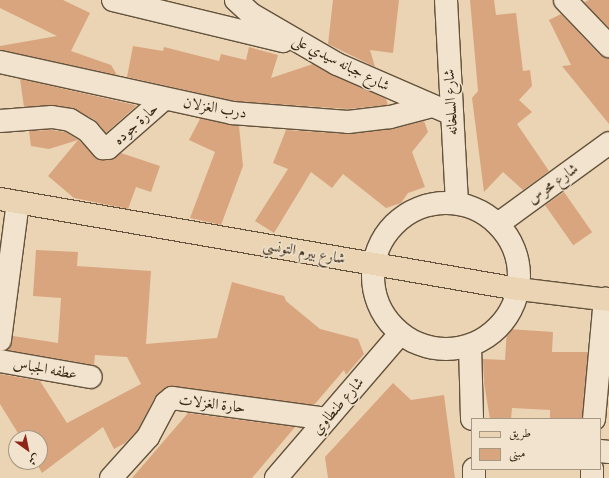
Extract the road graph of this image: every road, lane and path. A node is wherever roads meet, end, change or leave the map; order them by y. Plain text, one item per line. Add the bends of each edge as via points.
1 (113, 0) edge
2 (236, 0) edge
3 (446, 0) edge
4 (565, 0) edge
5 (608, 44) edge
6 (308, 47) junction
7 (0, 62) edge
8 (164, 99) junction
9 (432, 106) junction
10 (452, 114) junction
11 (0, 121) edge
12 (609, 143) edge
13 (9, 200) edge
14 (457, 203) junction
15 (498, 224) junction
16 (374, 264) junction
17 (518, 289) junction
18 (607, 299) edge
19 (2, 316) edge
20 (400, 334) junction
21 (0, 340) edge
22 (470, 346) junction
23 (0, 361) edge
24 (91, 377) dead end
25 (472, 418) edge
26 (594, 418) edge
27 (327, 419) junction
28 (297, 454) junction
29 (111, 478) edge
30 (276, 478) edge
31 (300, 478) edge

1 - 6 street
2 - 6 street, شارع جبانه سيدي على via 251,14
3 - 10 street, شارع السلخانه
4 - 5 street
6 - 9 street, شارع جبانه سيدي على via 378,84
7 - 8 street, درب الغزلان
8 - 9 street, درب الغزلان via 232,113 332,122 390,117
8 - 11 street, حارة جوده via 108,148 103,148 88,131 70,120 52,117
9 - 10 street, شارع جبانه سيدي على
10 - 14 street, شارع السلخانه
12 - 15 street, شارع محرس
13 - 16 main road, شارع بيرم التونسي
13 - 19 street
14 - 15 street via 479,210
14 - 16 street via 434,204 394,224 381,242
15 - 17 street via 512,243 519,265
16 - 17 main road, شارع بيرم التونسي
16 - 20 street via 373,284 378,303 387,320
17 - 18 main road, شارع بيرم التونسي
17 - 22 street via 513,307 502,324 488,337
18 - 26 street
19 - 21 street
20 - 22 street via 416,344 434,349 452,350
20 - 27 street, شارع طنطاوي
22 - 25 street
23 - 24 street, عطفه الجباس
27 - 28 street, شارع طنطاوي
27 - 29 street, حارة الغزلات via 172,398 148,437
28 - 30 street, شارع طنطاوي
28 - 31 street

